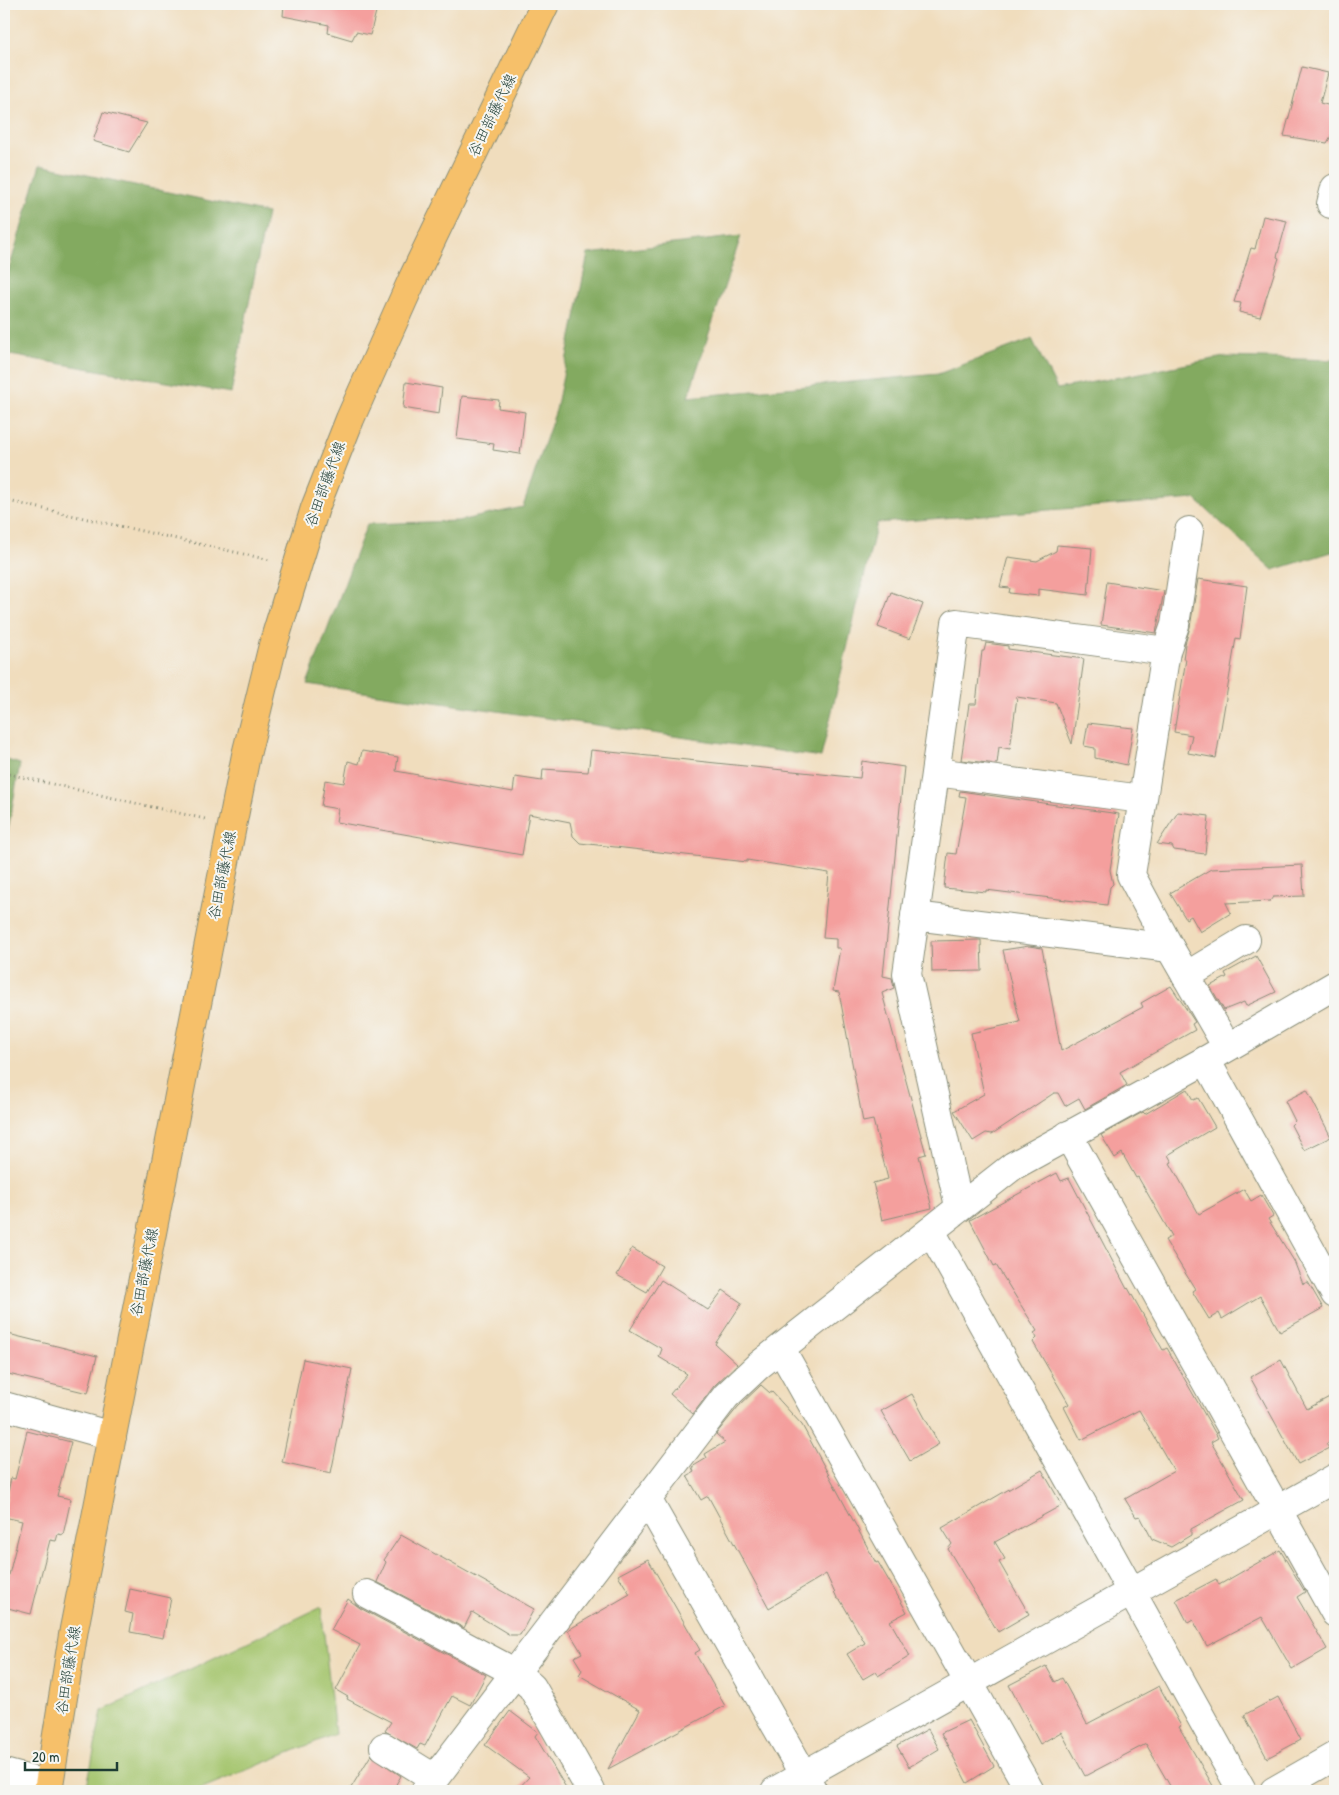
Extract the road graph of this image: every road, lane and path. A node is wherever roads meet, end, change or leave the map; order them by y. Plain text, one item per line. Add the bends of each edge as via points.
1 (545, 4) edge
2 (4, 500) edge
3 (1189, 531) dead end
4 (297, 567) junction
5 (1166, 651) junction
6 (936, 772) junction
7 (4, 773) edge
8 (1142, 799) junction
9 (232, 823) junction
10 (915, 916) junction
11 (1246, 940) dead end
12 (1170, 948) junction
13 (1186, 976) junction
14 (1335, 985) edge
15 (1217, 1054) junction
16 (1068, 1135) junction
17 (959, 1206) junction
18 (931, 1231) junction
19 (1335, 1294) edge
20 (781, 1349) junction
21 (4, 1406) edge
22 (112, 1436) junction
23 (1335, 1478) edge
24 (647, 1499) junction
25 (1278, 1510) junction
26 (1132, 1592) junction
27 (367, 1594) dead end
28 (1335, 1613) edge
29 (516, 1673) junction
30 (969, 1683) junction
31 (384, 1747) dead end
32 (1335, 1756) edge
33 (4, 1772) edge
34 (808, 1783) edge
35 (429, 1785) edge
36 (49, 1788) edge
37 (591, 1791) edge
38 (775, 1791) edge
39 (1030, 1791) edge
40 (1242, 1791) edge
41 (1274, 1791) edge

1 - 4 main road, 谷田部藤代線 via 413,278 350,419 315,508
2 - 4 path via 227,548
3 - 5 street via 1175,625
4 - 9 main road, 谷田部藤代線 via 271,654
5 - 6 street via 956,623
5 - 8 street
6 - 8 street
6 - 10 street
7 - 9 path via 202,819
8 - 12 street via 1132,875
9 - 22 main road, 谷田部藤代線
10 - 12 street
10 - 17 street via 907,974
11 - 13 street
12 - 13 street
13 - 15 street
14 - 15 street
15 - 16 street
15 - 19 street
16 - 17 street via 1013,1166
16 - 25 street
17 - 18 street
18 - 20 street
18 - 26 street
20 - 24 street via 726,1396
20 - 30 street
21 - 22 street
22 - 36 main road, 谷田部藤代線 via 74,1629
23 - 25 street
24 - 29 street
24 - 34 street
25 - 26 street
25 - 28 street
26 - 30 street
26 - 40 street
27 - 29 street
29 - 35 street
29 - 37 street via 532,1687
30 - 34 street
30 - 39 street
31 - 35 street
32 - 41 street
33 - 36 street
34 - 38 street

